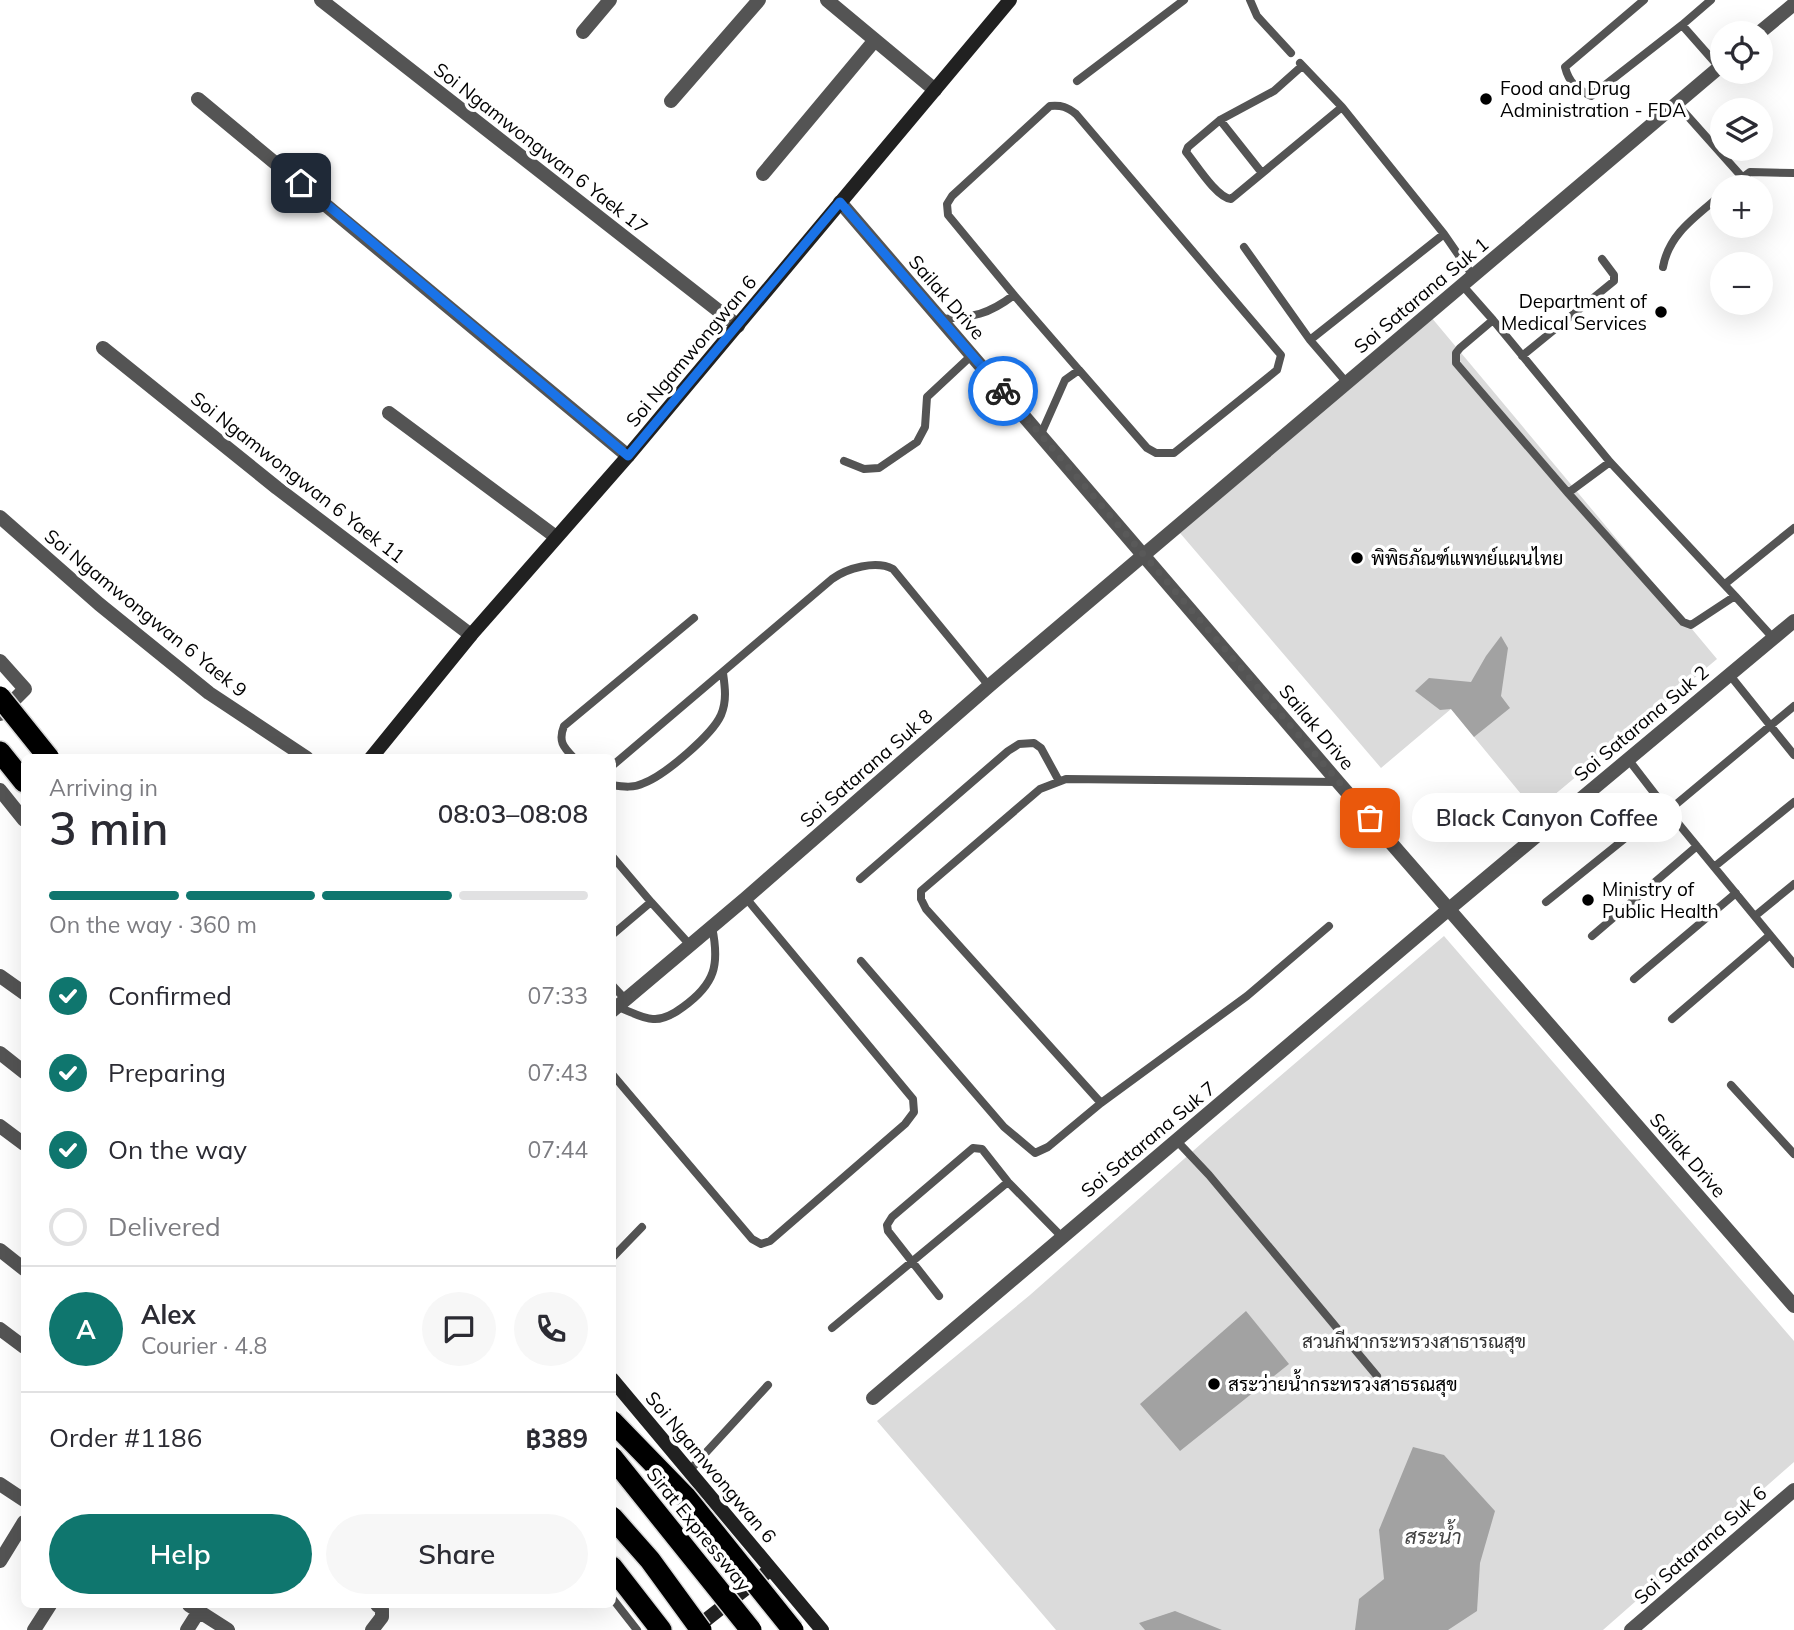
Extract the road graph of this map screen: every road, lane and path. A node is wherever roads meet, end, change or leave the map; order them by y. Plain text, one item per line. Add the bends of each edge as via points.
1 (321, 0) edge
2 (610, 0) edge
3 (759, 0) edge
4 (827, 0) edge
5 (1010, 0) edge
6 (1184, 0) edge
7 (1644, 0) edge
8 (1711, 0) edge
9 (1249, 1) edge
10 (1794, 4) edge
11 (1773, 21) edge
12 (1682, 25) junction
13 (583, 32) dead end
14 (875, 40) junction
15 (1291, 53) dead end
16 (1710, 54) edge
17 (1710, 75) edge
18 (1077, 81) dead end
19 (934, 90) junction
20 (198, 99) dead end
21 (671, 101) dead end
22 (1676, 103) junction
23 (1342, 107) junction
24 (1220, 120) junction
25 (1262, 173) junction
26 (1794, 173) edge
27 (762, 174) dead end
28 (1740, 175) edge
29 (1748, 175) edge
30 (840, 202) junction
31 (1710, 204) edge
32 (1444, 233) junction
33 (1244, 247) dead end
34 (1602, 259) dead end
35 (1663, 267) dead end
36 (1468, 281) junction
37 (1014, 295) junction
38 (941, 319) junction
39 (1493, 320) junction
40 (738, 326) junction
41 (1310, 340) junction
42 (103, 348) dead end
43 (972, 355) junction
44 (1522, 356) junction
45 (1079, 370) junction
46 (1347, 383) junction
47 (388, 413) dead end
48 (1041, 434) junction
49 (628, 456) junction
50 (844, 461) dead end
51 (1610, 462) junction
52 (1568, 493) junction
53 (0, 517) edge
54 (1794, 528) edge
55 (556, 537) junction
56 (1145, 554) junction
57 (1725, 584) junction
58 (1735, 596) junction
59 (694, 618) dead end
60 (1794, 621) edge
61 (471, 635) junction
62 (1774, 639) junction
63 (0, 661) edge
64 (723, 673) junction
65 (1729, 674) junction
66 (989, 686) junction
67 (0, 697) edge
68 (1794, 706) edge
69 (0, 714) edge
70 (1769, 726) junction
71 (0, 752) edge
72 (46, 754) edge
73 (301, 754) edge
74 (374, 754) edge
75 (571, 754) edge
76 (1794, 755) edge
77 (1628, 759) junction
78 (616, 763) edge
79 (21, 778) edge
80 (1059, 781) junction
81 (1338, 782) junction
82 (616, 786) edge
83 (0, 790) edge
84 (1794, 802) edge
85 (1666, 809) junction
86 (21, 816) edge
87 (1697, 846) junction
88 (616, 861) edge
89 (1714, 867) junction
90 (860, 879) dead end
91 (1794, 884) edge
92 (1735, 893) junction
93 (746, 898) junction
94 (651, 902) junction
95 (1546, 902) dead end
96 (1448, 909) junction
97 (1755, 916) junction
98 (1329, 926) dead end
99 (712, 927) junction
100 (616, 932) edge
101 (1770, 935) junction
102 (1592, 936) dead end
103 (690, 945) junction
104 (861, 961) dead end
105 (1794, 964) edge
106 (0, 976) edge
107 (1634, 979) dead end
108 (21, 991) edge
109 (618, 1006) edge
110 (1672, 1019) dead end
111 (0, 1053) edge
112 (21, 1070) edge
113 (616, 1079) edge
114 (1731, 1085) dead end
115 (1101, 1103) junction
116 (0, 1126) edge
117 (1176, 1140) junction
118 (21, 1142) edge
119 (1794, 1154) edge
120 (1008, 1181) junction
121 (642, 1227) dead end
122 (1062, 1237) junction
123 (0, 1250) edge
124 (616, 1254) edge
125 (912, 1262) junction
126 (21, 1267) edge
127 (939, 1296) dead end
128 (1794, 1306) edge
129 (832, 1328) dead end
130 (0, 1329) edge
131 (21, 1345) edge
132 (1377, 1376) dead end
133 (616, 1384) edge
134 (768, 1385) dead end
135 (873, 1398) dead end
136 (616, 1425) edge
137 (616, 1462) edge
138 (689, 1471) junction
139 (2, 1485) edge
140 (1794, 1490) edge
141 (21, 1498) edge
142 (616, 1522) edge
143 (21, 1527) edge
144 (0, 1561) edge
145 (771, 1569) junction
146 (616, 1572) edge
147 (616, 1603) edge
148 (48, 1608) edge
149 (194, 1608) edge
150 (381, 1608) edge
151 (34, 1630) edge
152 (187, 1630) edge
153 (228, 1630) edge
154 (372, 1630) edge
155 (637, 1630) edge
156 (661, 1630) edge
157 (693, 1630) edge
158 (701, 1630) edge
159 (751, 1630) edge
160 (793, 1630) edge
161 (822, 1630) edge
162 (1631, 1630) edge

1 - 40 street, Soi Ngamwongwan 6 Yaek 17
2 - 13 street
3 - 21 street
4 - 14 street
5 - 19 street, Soi Ngamwongwan 6
6 - 18 lane
7 - 12 lane via 1565,67 1577,89 1591,96
8 - 12 lane
9 - 15 lane
10 - 11 street
12 - 16 lane
14 - 19 street
14 - 27 street
17 - 22 street, Soi Satarana Suk 1
19 - 30 street, Soi Ngamwongwan 6
20 - 49 street
22 - 28 lane
22 - 36 street, Soi Satarana Suk 1
23 - 24 lane via 1301,64 1274,91
23 - 25 lane
23 - 32 lane
24 - 25 lane
24 - 25 lane via 1186,152 1224,198 1231,199
26 - 29 lane
30 - 38 street, Sailak Drive
30 - 40 street, Soi Ngamwongwan 6
31 - 35 lane via 1671,242
32 - 36 lane
32 - 41 lane
33 - 41 lane
34 - 44 lane via 1614,281
36 - 39 lane
36 - 46 street, Soi Satarana Suk 1
37 - 38 lane via 978,316
37 - 45 lane
37 - 45 lane via 948,215 947,204 1050,106 1059,105 1076,114 1280,355 1277,370 1174,453 1166,454 1147,448
38 - 43 street, Sailak Drive
39 - 44 lane
39 - 52 lane via 1460,348 1456,363
40 - 49 street, Soi Ngamwongwan 6
41 - 46 lane
42 - 61 street, Soi Ngamwongwan 6 Yaek 11
43 - 48 street, Sailak Drive
43 - 50 lane via 926,397 925,427 917,443 879,468 864,469
44 - 51 lane
45 - 48 lane via 1065,380
46 - 56 street, Soi Satarana Suk 1
47 - 55 street
48 - 56 street, Sailak Drive
49 - 55 street, Soi Ngamwongwan 6
51 - 52 lane
51 - 57 lane
52 - 58 lane via 1683,622 1690,625
53 - 73 street, Soi Ngamwongwan 6 Yaek 9 via 209,693
54 - 57 lane
55 - 61 street, Soi Ngamwongwan 6
56 - 66 street, Soi Satarana Suk 8
56 - 81 street, Sailak Drive
57 - 58 lane
58 - 62 lane
59 - 75 lane via 564,726 561,743
60 - 62 street, Soi Satarana Suk 2
61 - 74 street, Soi Ngamwongwan 6
62 - 65 street, Soi Satarana Suk 2
63 - 69 street via 25,689
64 - 66 lane via 841,573 878,564 892,569
64 - 78 lane
64 - 82 lane via 726,699 710,732 658,776 642,784
65 - 70 lane
65 - 77 street, Soi Satarana Suk 2
66 - 93 street, Soi Satarana Suk 8
67 - 72 highway, bridge
68 - 70 lane
70 - 76 lane
70 - 85 lane
71 - 79 highway
77 - 85 lane
77 - 96 street, Soi Satarana Suk 2
80 - 81 lane
80 - 90 lane via 1041,748 1034,743 1019,744
80 - 115 lane via 1030,797 921,891 921,899
81 - 96 street, Sailak Drive
83 - 86 street
84 - 89 lane
85 - 87 lane
85 - 95 lane
87 - 89 lane
87 - 102 lane
88 - 94 lane
89 - 92 lane
91 - 97 lane
92 - 97 lane
92 - 107 lane
93 - 99 street, Soi Satarana Suk 8
93 - 113 lane via 913,1099 910,1118 770,1241 761,1244
94 - 100 lane
94 - 103 lane
96 - 117 street, Soi Satarana Suk 7
96 - 128 street, Sailak Drive
97 - 101 lane
98 - 115 lane via 1247,996
99 - 103 street, Soi Satarana Suk 8
99 - 109 lane via 717,951 714,970 694,999 671,1015 653,1019
101 - 105 lane
101 - 110 lane
103 - 109 street, Soi Satarana Suk 8
104 - 115 lane via 1004,1127 1035,1153
106 - 108 street
111 - 112 street
114 - 119 lane
116 - 118 street
117 - 122 street, Soi Satarana Suk 7
117 - 132 lane
120 - 122 lane
120 - 125 lane
120 - 125 lane via 978,1148 947,1168 887,1225
121 - 124 lane
122 - 135 street, Soi Satarana Suk 7
123 - 126 street
125 - 127 lane
125 - 129 lane
130 - 131 street
133 - 138 street, Soi Ngamwongwan 6
134 - 138 lane
136 - 160 highway, bridge via 686,1497
137 - 159 highway, Sirat Expressway, bridge
138 - 145 street, Soi Ngamwongwan 6
139 - 141 street
140 - 162 street, Soi Satarana Suk 6
142 - 158 highway, bridge
143 - 144 street
145 - 157 street, Soi Ngamwongwan 6
145 - 161 street
146 - 156 highway
147 - 155 lane
148 - 151 street
149 - 152 street
149 - 153 street
150 - 154 street via 382,1617

